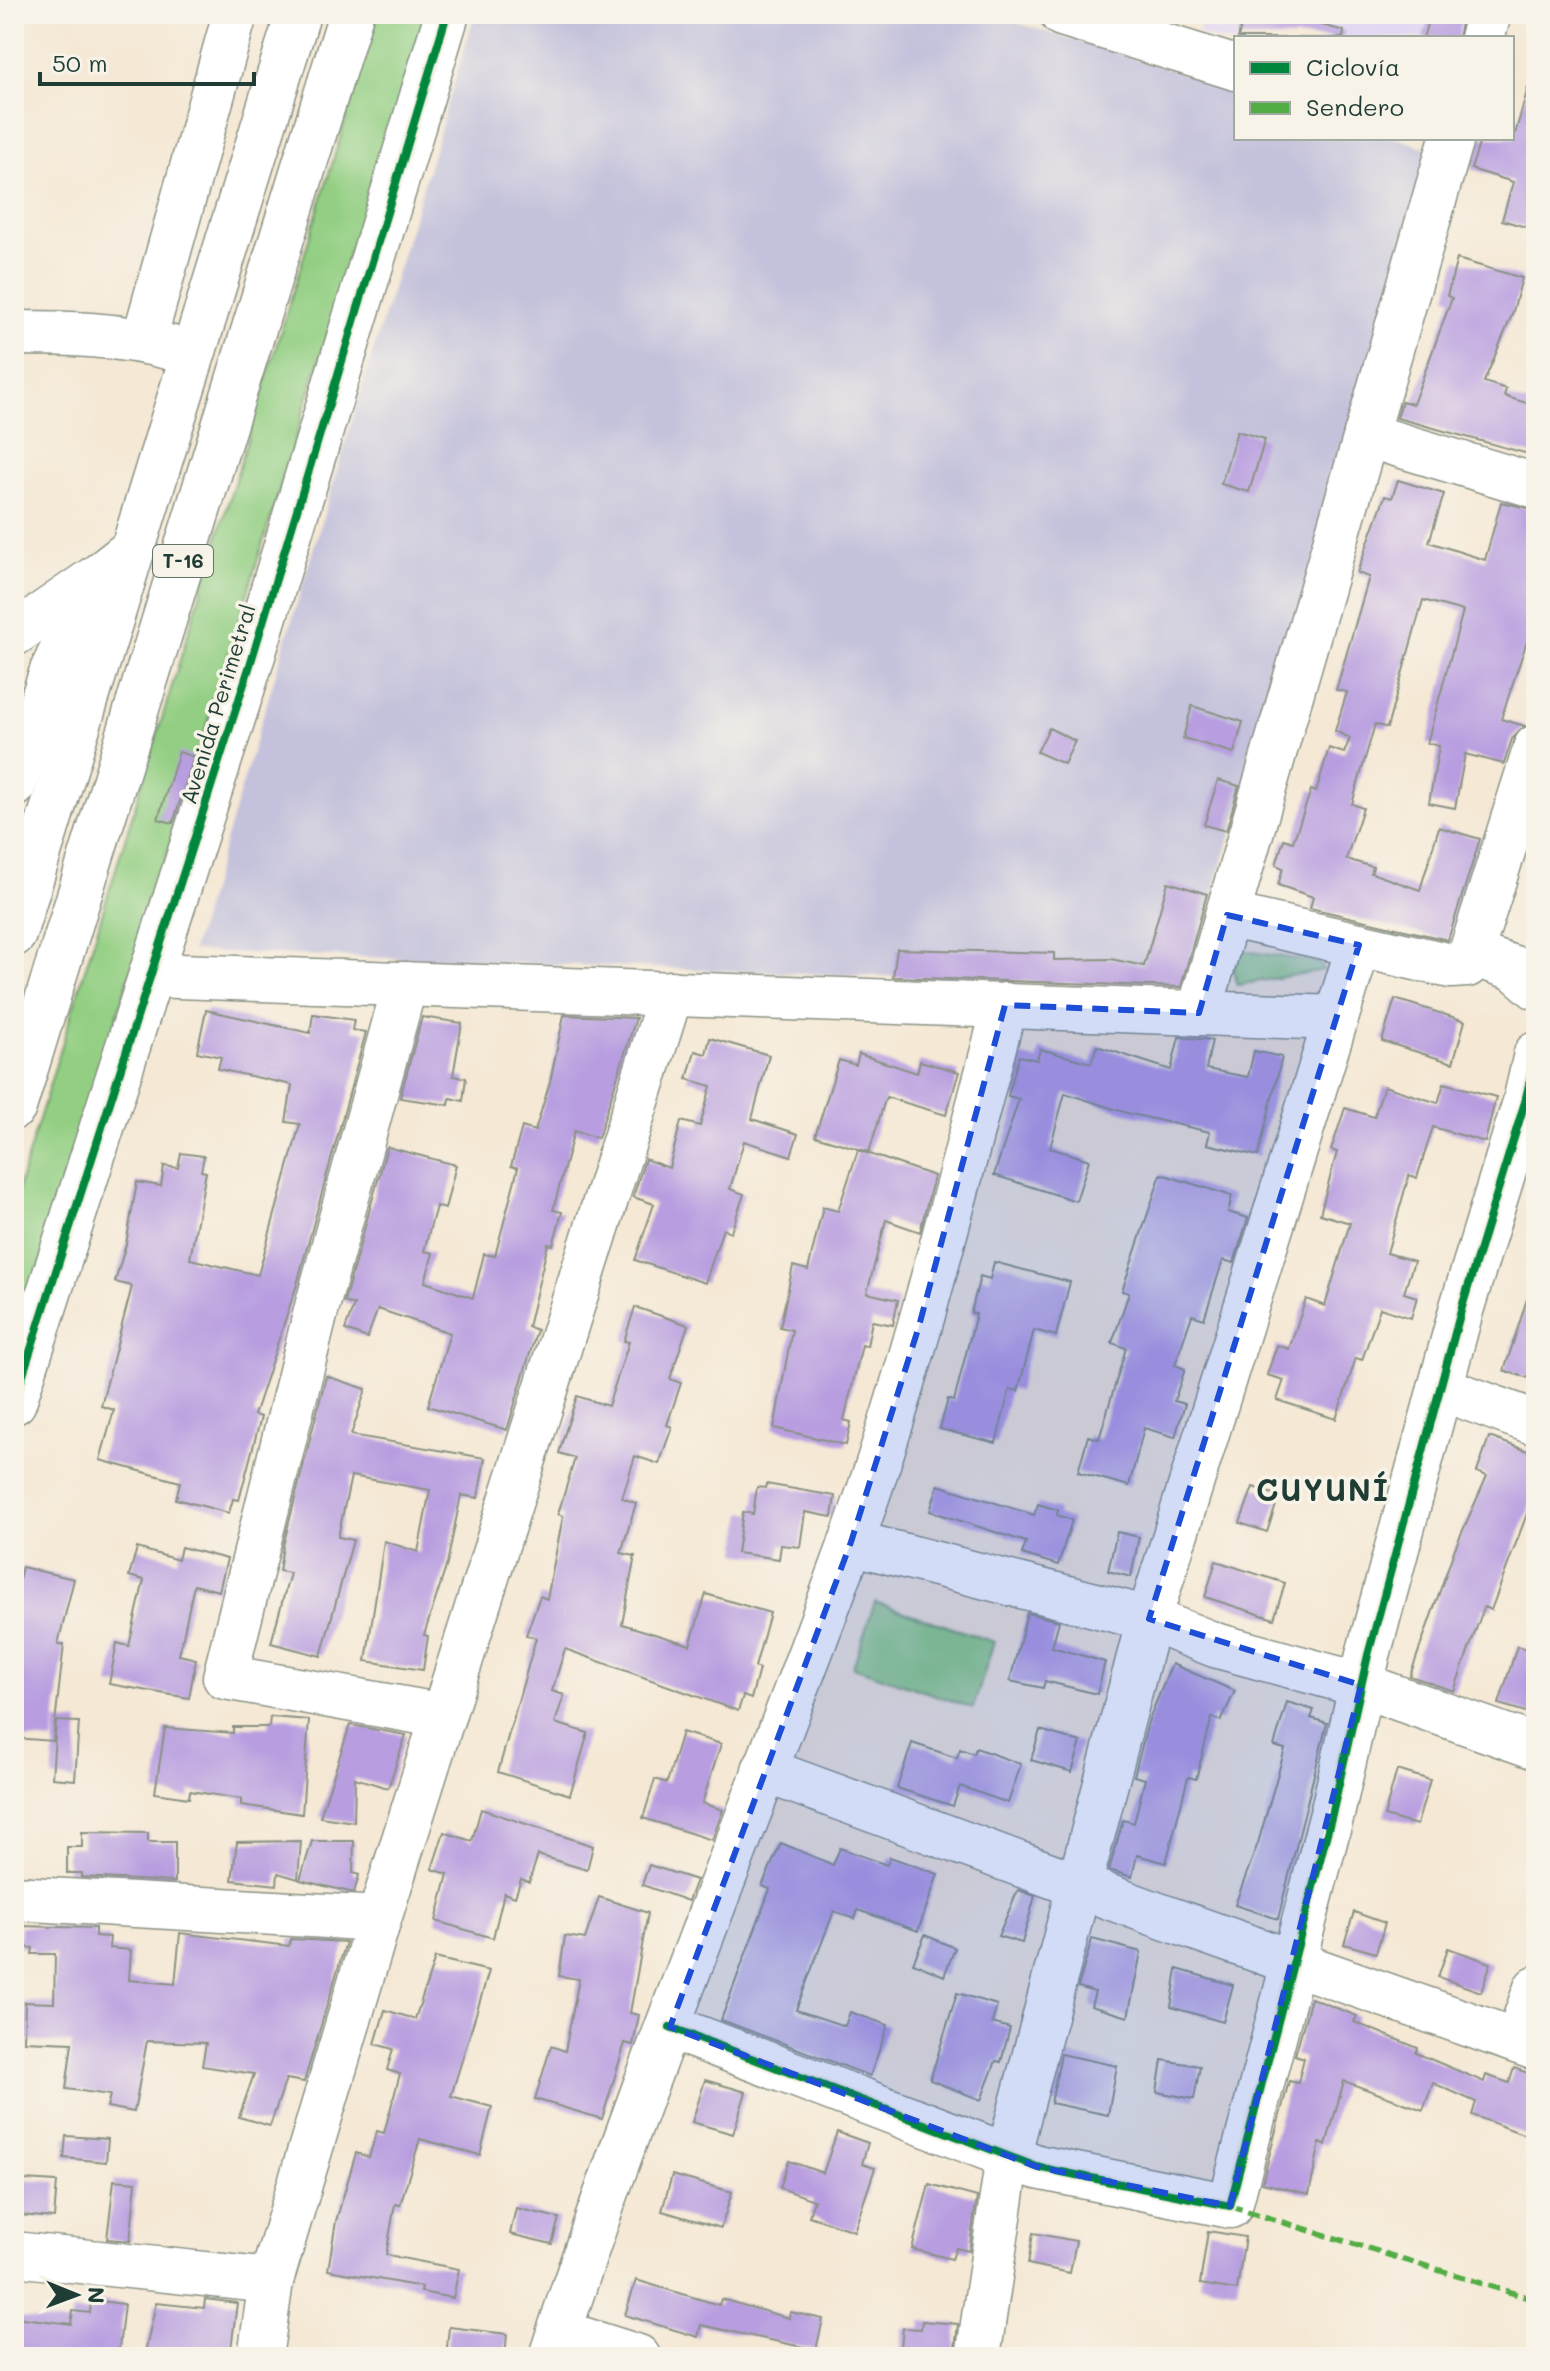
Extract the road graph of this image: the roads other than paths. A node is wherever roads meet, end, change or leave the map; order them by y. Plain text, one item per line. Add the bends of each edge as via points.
1 (235, 14) edge
2 (298, 14) edge
3 (351, 14) edge
4 (447, 14) edge
5 (1062, 14) edge
6 (1489, 14) edge
7 (1185, 32) edge
8 (1483, 36) edge
9 (1234, 67) edge
10 (1451, 140) edge
11 (14, 333) edge
12 (144, 340) junction
13 (193, 354) junction
14 (1366, 435) junction
15 (1536, 486) edge
16 (133, 549) junction
17 (96, 578) junction
18 (14, 634) edge
19 (14, 706) edge
20 (1536, 747) edge
21 (16, 777) edge
22 (1529, 796) edge
23 (1227, 915) junction
24 (14, 934) edge
25 (1359, 945) junction
26 (1472, 954) junction
27 (151, 975) junction
28 (405, 984) junction
29 (1536, 987) edge
30 (671, 993) junction
31 (1005, 1005) junction
32 (1199, 1013) junction
33 (1336, 1018) junction
34 (1536, 1054) edge
35 (1531, 1105) edge
36 (14, 1107) edge
37 (1440, 1388) junction
38 (14, 1402) edge
39 (1536, 1423) edge
40 (851, 1542) junction
41 (1149, 1619) junction
42 (1361, 1685) junction
43 (443, 1716) junction
44 (1536, 1747) edge
45 (764, 1770) junction
46 (1080, 1885) junction
47 (14, 1898) edge
48 (379, 1919) junction
49 (1293, 1963) junction
50 (1536, 1988) edge
51 (670, 2027) junction
52 (1527, 2044) edge
53 (1008, 2157) junction
54 (14, 2254) edge
55 (271, 2281) junction
56 (555, 2344) edge
57 (260, 2357) edge
58 (638, 2357) edge
59 (978, 2357) edge

1 - 12 main road
2 - 13 main road, T-16
3 - 36 main road, T-16
4 - 27 main road, Avenida Perimetral
5 - 7 main road
6 - 8 main road
7 - 9 main road
10 - 14 main road
11 - 12 main road
12 - 13 main road
13 - 16 main road, T-16
14 - 15 main road
14 - 23 main road
16 - 17 main road
16 - 24 main road, T-16
17 - 18 main road
17 - 21 main road via 52,671
19 - 21 main road
20 - 22 main road
22 - 26 main road
23 - 25 main road
23 - 32 main road
25 - 26 main road via 1451,966 1467,965
25 - 33 main road
26 - 29 main road via 1514,968
27 - 28 main road
27 - 38 main road, Avenida Perimetral
28 - 30 main road
28 - 43 main road via 225,1677
30 - 31 main road
30 - 43 main road
31 - 32 main road
31 - 40 main road via 919,1326
32 - 33 main road
33 - 41 main road
34 - 35 main road
35 - 37 main road
37 - 39 main road
37 - 42 main road
40 - 41 main road
40 - 45 main road
41 - 42 main road via 1215,1645
41 - 46 main road
42 - 44 main road
42 - 49 main road
43 - 48 main road
45 - 46 main road
45 - 51 main road
46 - 49 main road
46 - 53 main road
47 - 48 main road
48 - 55 main road
49 - 52 main road
49 - 53 main road via 1230,2206
50 - 52 main road
51 - 53 main road
51 - 56 main road
53 - 59 main road
54 - 55 main road
55 - 57 main road
56 - 58 main road

